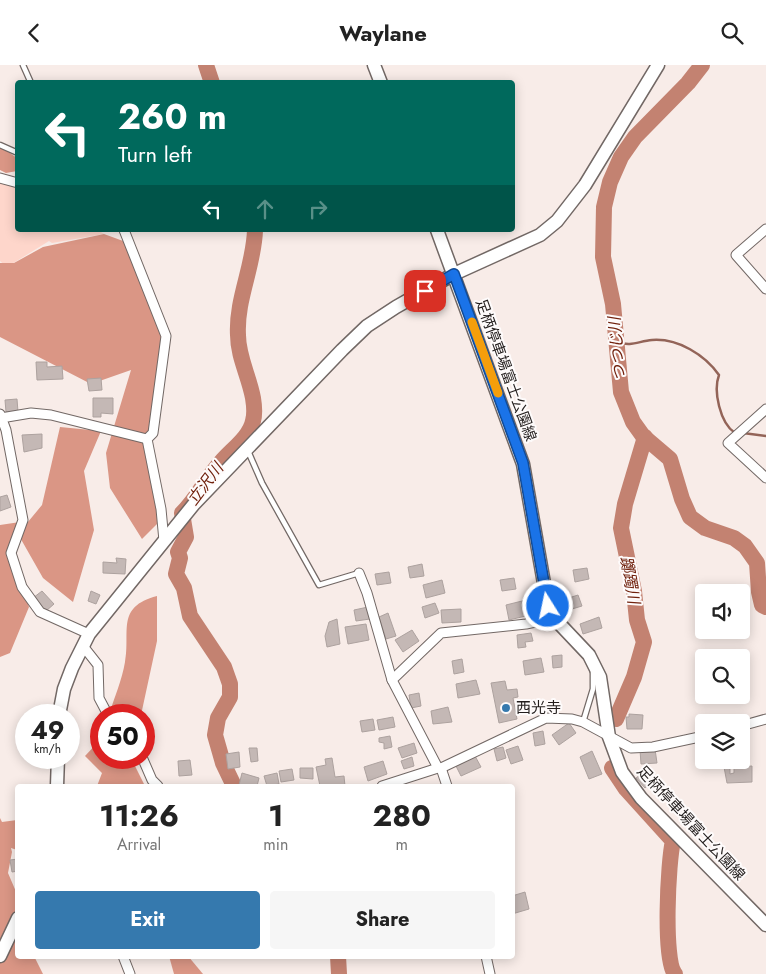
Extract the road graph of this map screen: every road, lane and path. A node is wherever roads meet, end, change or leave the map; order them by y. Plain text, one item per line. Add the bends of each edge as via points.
1 (23, 65) edge
2 (374, 65) edge
3 (658, 65) edge
4 (30, 80) edge
5 (380, 80) edge
6 (0, 145) edge
7 (15, 152) edge
8 (0, 178) edge
9 (15, 182) edge
10 (766, 229) edge
11 (125, 232) edge
12 (438, 232) edge
13 (454, 274) junction
14 (766, 289) edge
15 (766, 409) edge
16 (1, 416) edge
17 (147, 439) junction
18 (246, 448) junction
19 (766, 478) edge
20 (164, 541) junction
21 (359, 573) joint
22 (554, 618) junction
23 (89, 634) junction
24 (83, 646) junction
25 (594, 667) junction
26 (392, 680) junction
27 (61, 704) edge
28 (102, 704) edge
29 (766, 719) edge
30 (583, 722) junction
31 (750, 723) edge
32 (609, 737) junction
33 (695, 738) edge
34 (439, 768) junction
35 (58, 769) edge
36 (147, 769) edge
37 (57, 784) edge
38 (156, 784) edge
39 (388, 784) edge
40 (446, 784) edge
41 (15, 924) edge
42 (766, 925) edge
43 (0, 956) edge
44 (124, 959) edge
45 (487, 959) edge
46 (130, 974) edge
47 (490, 974) edge

1 - 4 lane
2 - 5 street
3 - 13 street via 585,185 557,221 540,235
6 - 7 lane
8 - 9 street
10 - 14 street via 736,255
11 - 17 street via 166,336 153,433
12 - 13 street, 足柄停車場富士公園線
13 - 18 street via 367,327
13 - 22 street, 足柄停車場富士公園線 via 523,463 548,606
15 - 19 street via 728,443
16 - 17 street via 51,415
16 - 23 street via 23,520 11,553 22,587 40,612
17 - 20 street
18 - 20 street
18 - 21 lane via 319,585
20 - 23 street
21 - 26 street
22 - 25 street, 足柄停車場富士公園線 via 589,655
22 - 26 street via 441,633
23 - 24 street
24 - 27 street via 64,689
24 - 28 street via 98,665 99,698
25 - 30 lane via 593,689
25 - 32 street, 足柄停車場富士公園線 via 600,677
26 - 34 street
29 - 31 street
30 - 32 street
30 - 34 street via 546,719
32 - 33 street via 631,748
32 - 42 street, 足柄停車場富士公園線 via 622,772 641,798
34 - 39 street
34 - 40 street
35 - 37 street
36 - 38 street
41 - 43 street
44 - 46 street
45 - 47 street

